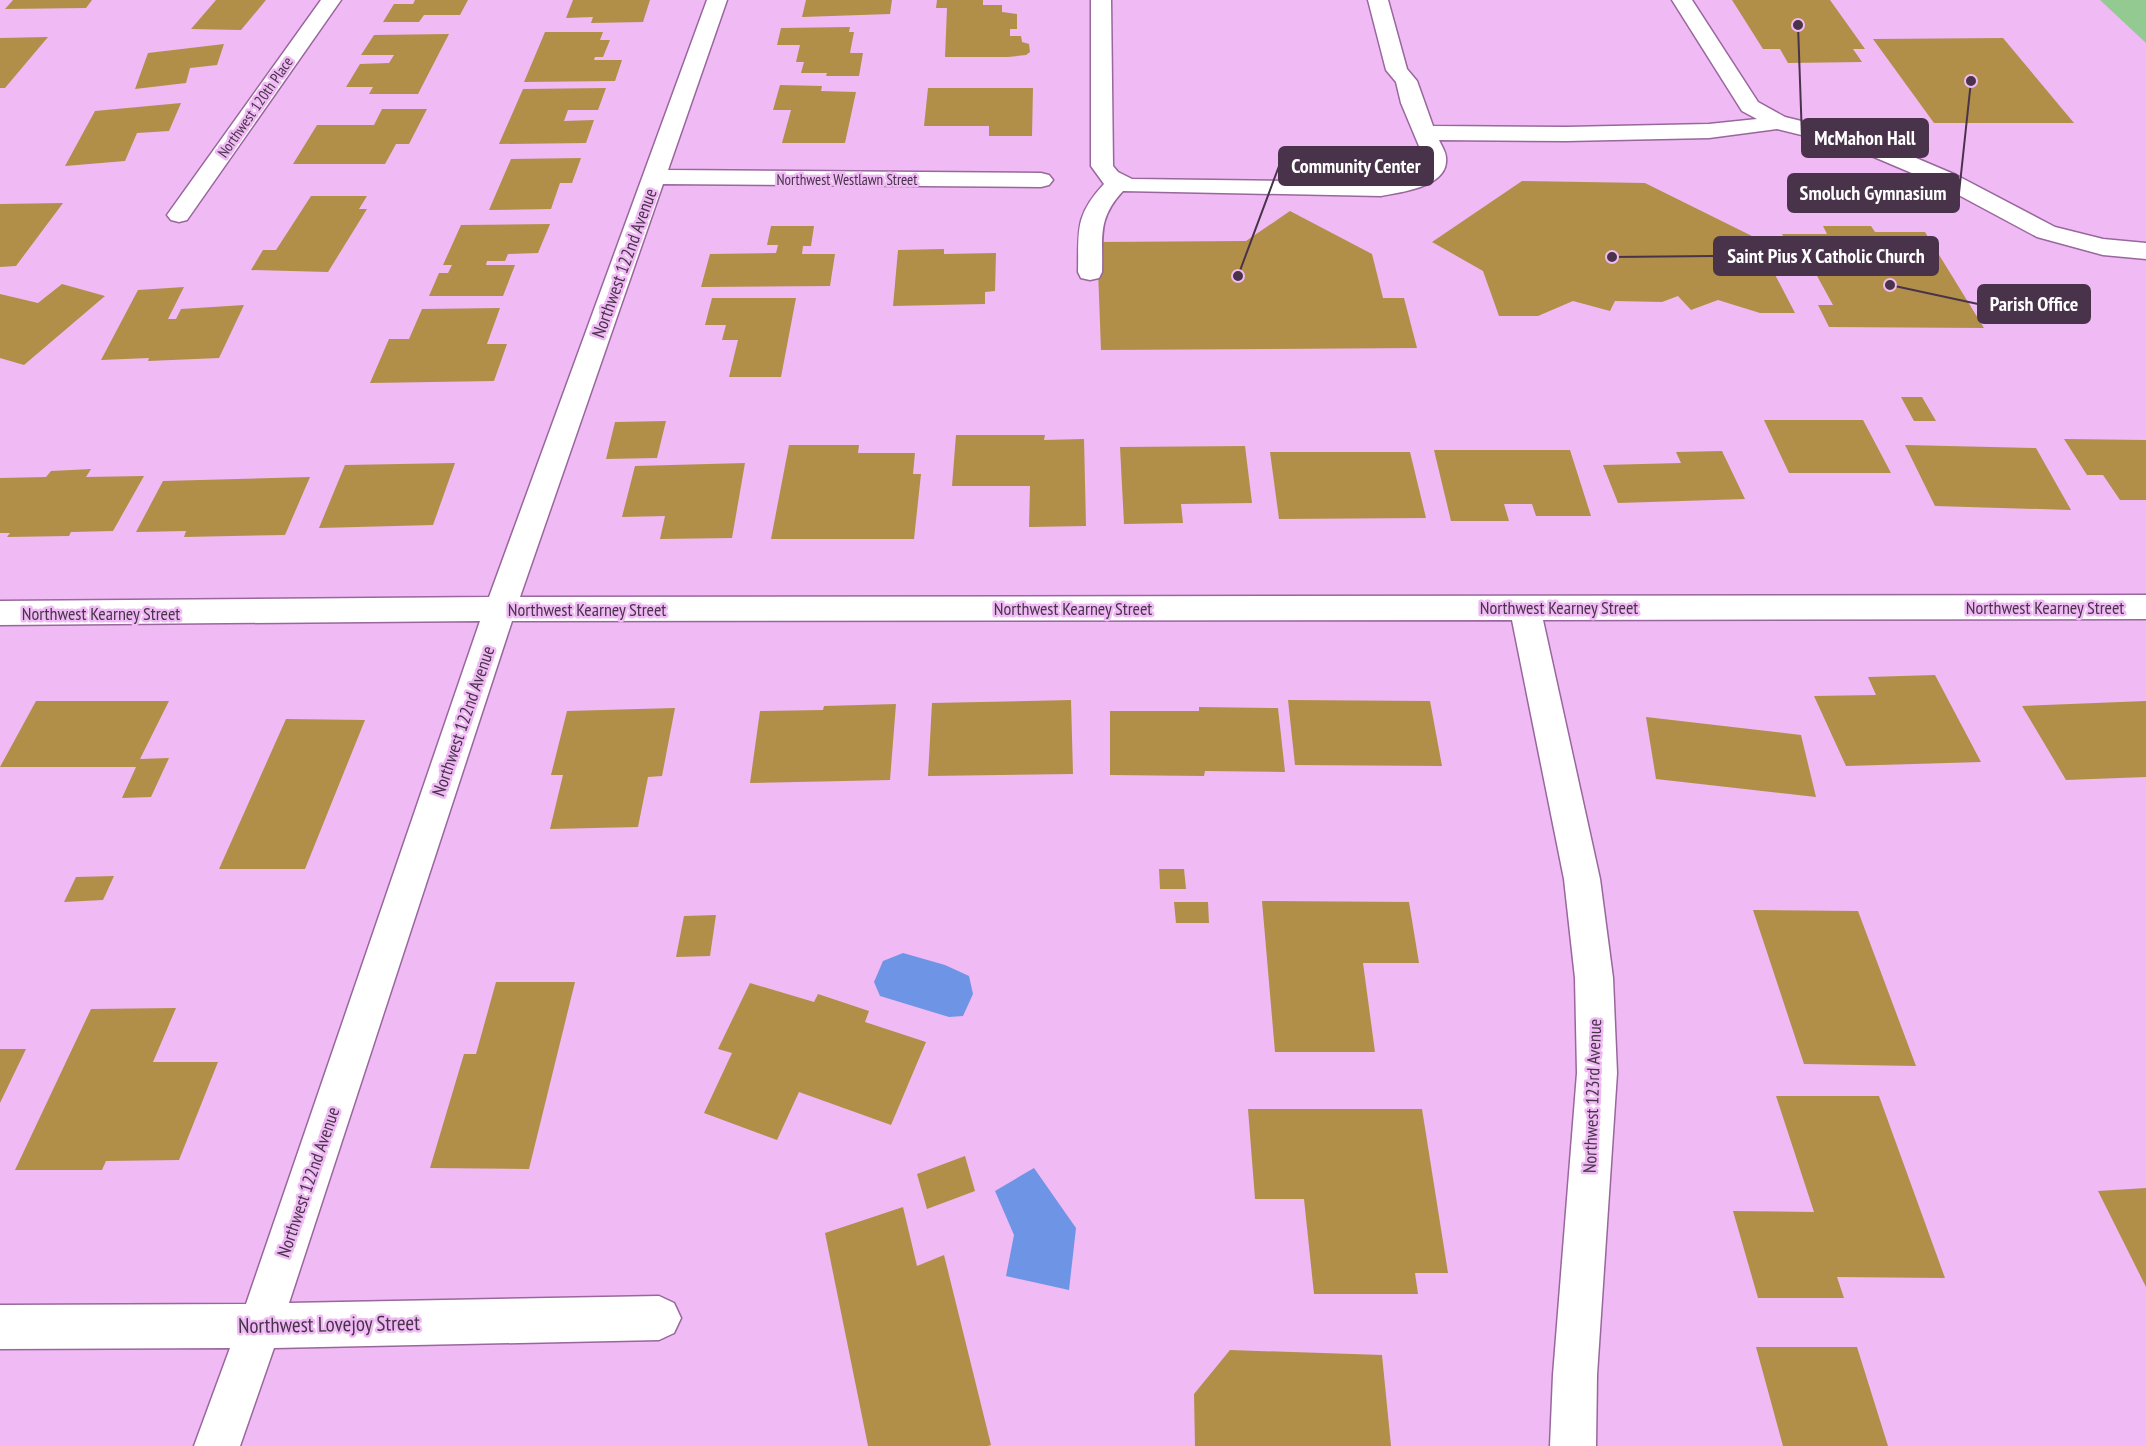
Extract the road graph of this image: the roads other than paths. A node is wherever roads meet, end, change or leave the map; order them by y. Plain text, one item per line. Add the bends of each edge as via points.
1 (331, 0) edge
2 (717, 0) edge
3 (1101, 0) edge
4 (1378, 0) edge
5 (1682, 0) edge
6 (1777, 122) junction
7 (1426, 133) junction
8 (654, 177) junction
9 (1041, 180) dead end
10 (1118, 183) junction
11 (179, 215) dead end
12 (2146, 251) edge
13 (1090, 272) dead end
14 (1525, 607) junction
15 (2146, 607) edge
16 (500, 609) junction
17 (0, 613) edge
18 (658, 1318) dead end
19 (260, 1326) junction
20 (0, 1327) edge
21 (217, 1446) edge
22 (1573, 1446) edge

1 - 11 street, Northwest 120th Place
2 - 8 street, Northwest 122nd Avenue
3 - 10 street via 1102,166 1104,173
4 - 7 street via 1397,70 1406,81
5 - 6 street via 1750,106
6 - 7 street via 1709,131
6 - 12 street via 1882,152 1948,180 2046,231 2103,247
7 - 10 street via 1435,158 1432,168 1425,177 1395,188
8 - 9 street, Northwest Westlawn Street
8 - 16 street, Northwest 122nd Avenue
10 - 13 street via 1092,218
14 - 15 street, Northwest Kearney Street
14 - 16 street, Northwest Kearney Street
14 - 22 street, Northwest 123rd Avenue via 1582,879 1594,978 1597,1073
16 - 17 street, Northwest Kearney Street
16 - 19 street, Northwest 122nd Avenue
18 - 19 street, Northwest Lovejoy Street
19 - 20 street, Northwest Lovejoy Street
19 - 21 street, Northwest 122nd Avenue

